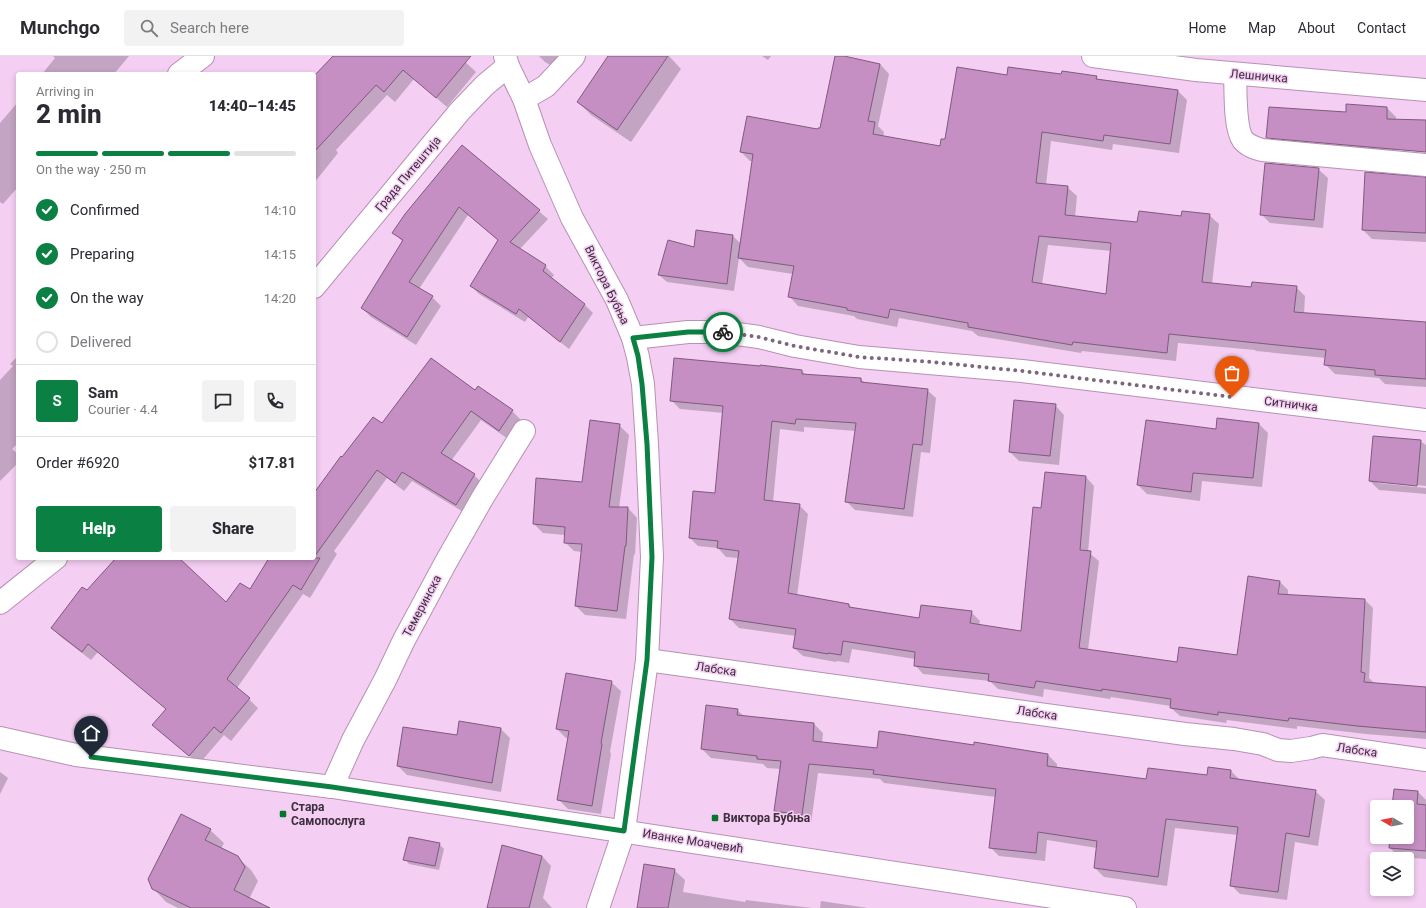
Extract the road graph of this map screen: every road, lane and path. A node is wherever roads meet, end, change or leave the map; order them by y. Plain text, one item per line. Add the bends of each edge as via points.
1 (203, 56) edge
2 (574, 56) edge
3 (1093, 56) edge
4 (507, 61) edge
5 (182, 72) edge
6 (1235, 74) junction
7 (1426, 90) edge
8 (524, 99) junction
9 (1426, 165) edge
10 (316, 284) edge
11 (633, 338) junction
12 (1426, 420) edge
13 (524, 431) dead end
14 (54, 560) edge
15 (0, 603) edge
16 (647, 660) junction
17 (0, 738) edge
18 (1426, 760) edge
19 (332, 787) junction
20 (624, 831) junction
21 (598, 908) edge
22 (1126, 908) edge

1 - 5 street
2 - 8 street via 546,86
3 - 6 street, Лешничка
4 - 8 street, Виктора Бубња
4 - 10 street, Града Питештија via 460,111
6 - 7 street, Лешничка
6 - 9 street via 1238,125 1243,139 1251,146 1262,150
8 - 11 street, Виктора Бубња via 540,145 569,211 617,300
11 - 12 street, Ситничка via 688,332 723,332 859,357 1022,371
11 - 16 street, Виктора Бубња via 642,384 650,492 652,557
13 - 19 street, Темеринска via 446,562 353,740
14 - 15 street
16 - 18 street, Лабска via 1234,739 1263,744 1278,750 1291,751 1322,745
16 - 20 street, Виктора Бубња
17 - 19 street, Иванке Моачевић via 76,755
19 - 20 street, Иванке Моачевић
20 - 21 street, Виктора Бубња
20 - 22 street, Иванке Моачевић

